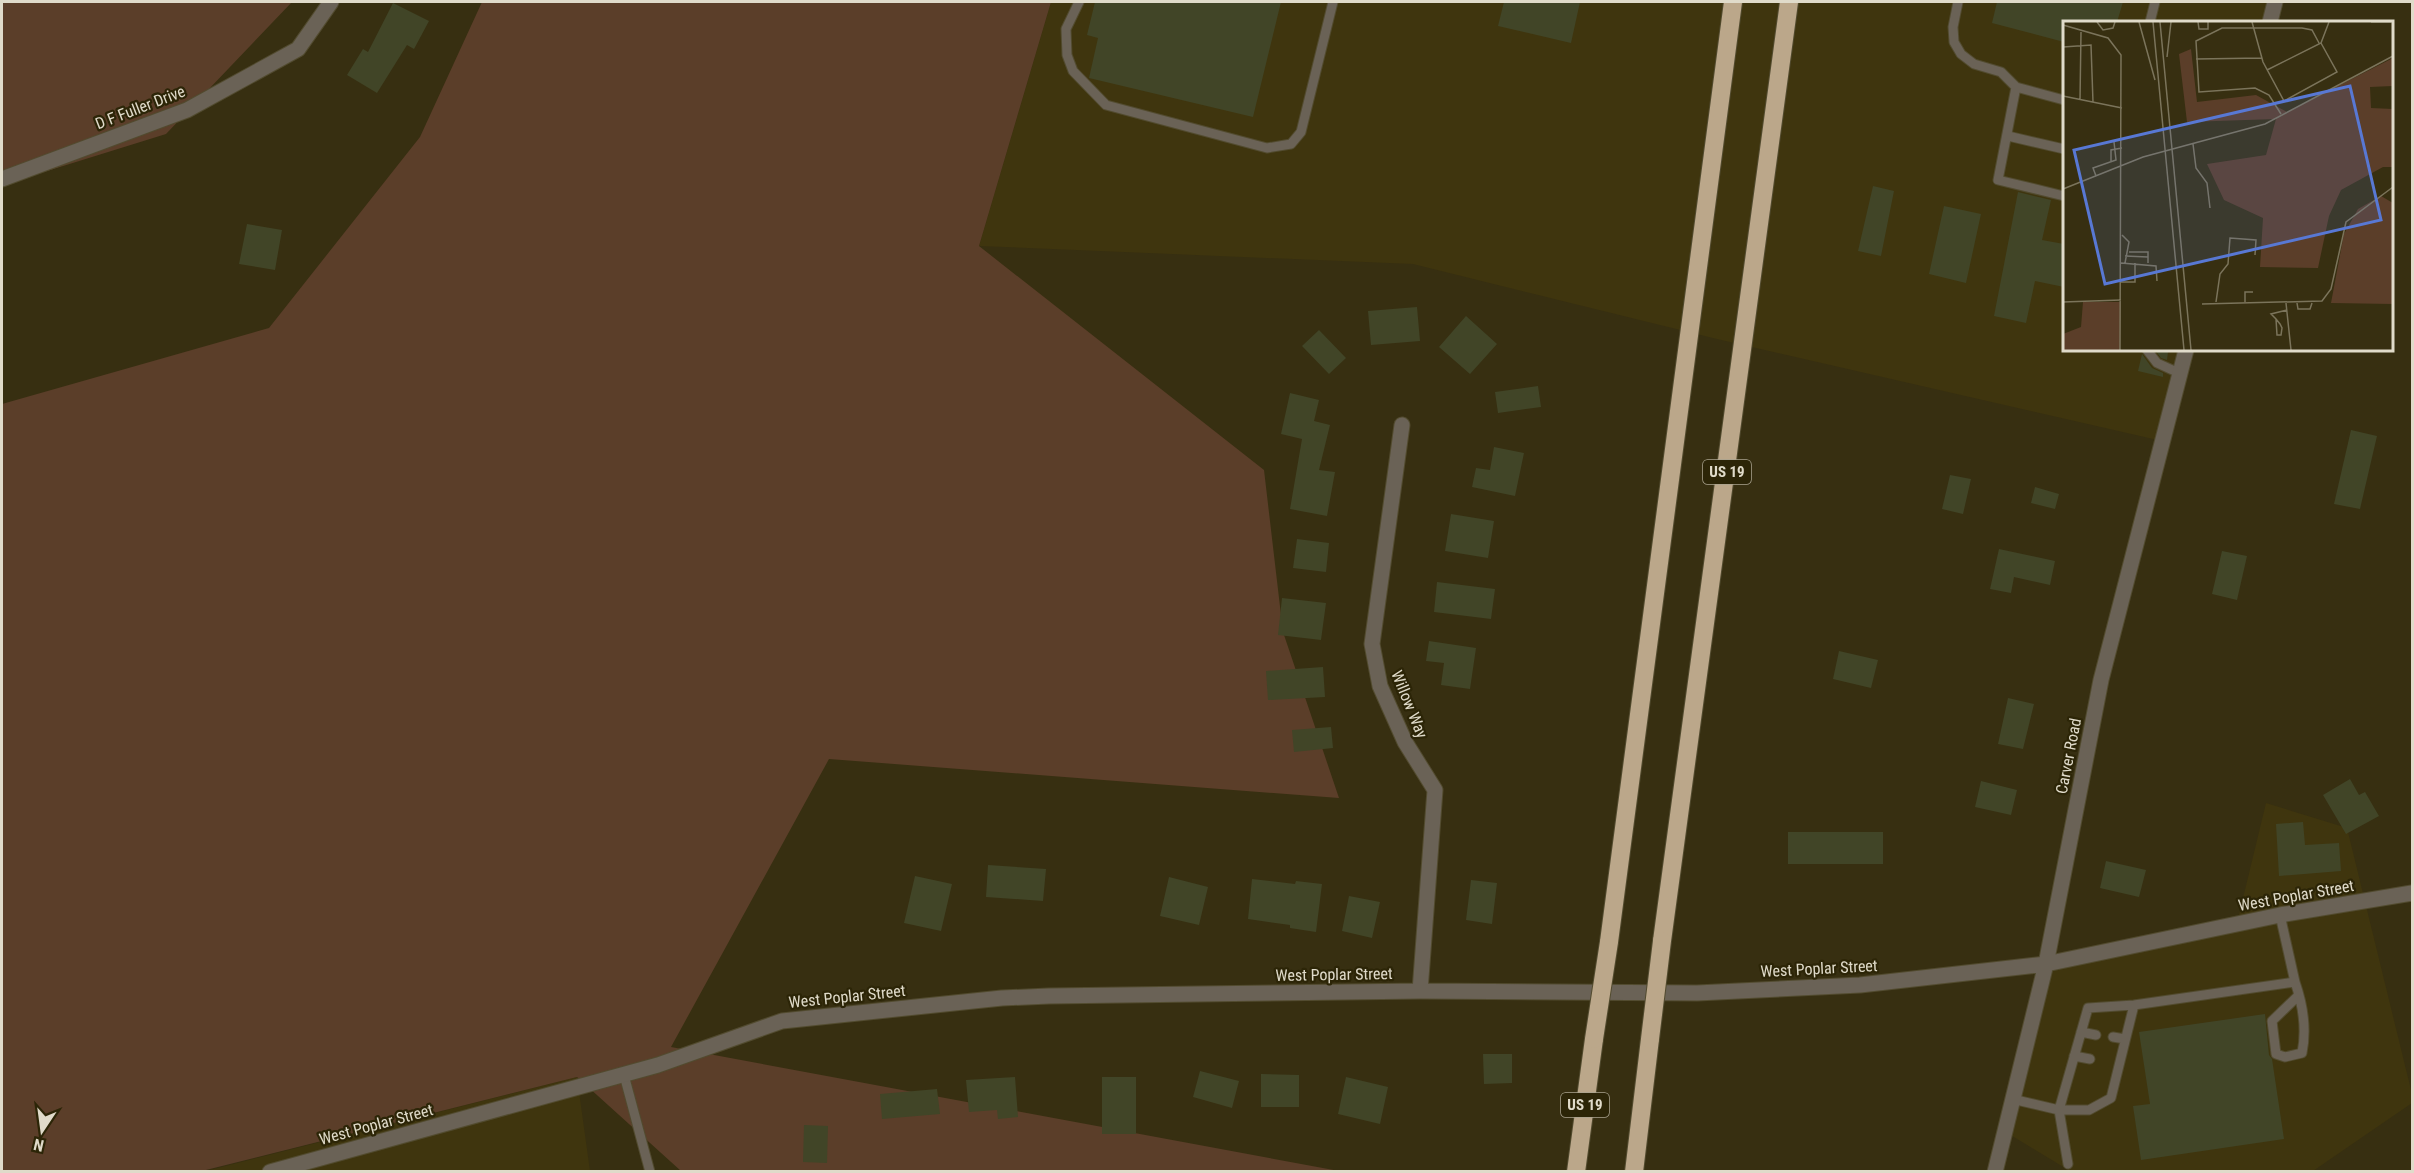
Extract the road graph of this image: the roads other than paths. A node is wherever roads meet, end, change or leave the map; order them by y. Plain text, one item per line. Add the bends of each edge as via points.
1 (331, 2) edge
2 (1079, 2) edge
3 (1334, 2) edge
4 (1733, 2) edge
5 (1789, 2) edge
6 (1958, 2) edge
7 (2155, 2) edge
8 (2275, 2) edge
9 (2150, 21) edge
10 (2270, 21) edge
11 (2016, 87) junction
12 (2063, 100) edge
13 (2008, 136) junction
14 (2063, 149) edge
15 (2, 179) edge
16 (2063, 196) edge
17 (2148, 351) edge
18 (2186, 351) edge
19 (2179, 373) junction
20 (1402, 425) dead end
21 (2412, 894) edge
22 (2280, 915) junction
23 (2046, 964) junction
24 (2295, 982) junction
25 (1420, 991) junction
26 (2299, 995) junction
27 (2134, 1005) junction
28 (2081, 1032) junction
29 (2096, 1035) dead end
30 (2113, 1037) dead end
31 (2126, 1039) junction
32 (2074, 1056) junction
33 (2090, 1059) dead end
34 (2108, 1063) dead end
35 (2119, 1065) junction
36 (624, 1075) junction
37 (2012, 1099) junction
38 (2059, 1110) junction
39 (2068, 1164) dead end
40 (270, 1172) edge
41 (650, 1172) edge
42 (1576, 1172) edge
43 (1634, 1172) edge
44 (1995, 1172) edge

1 - 15 street, D F Fuller Drive via 298,49 187,111
2 - 3 lane via 1066,29 1067,55 1073,71 1106,105 1267,148 1291,144 1301,132
4 - 42 highway, US 19, bridge
5 - 43 highway, US 19, bridge
6 - 11 lane via 1953,27 1954,42 1961,54 1974,64 2001,72
7 - 9 lane
8 - 10 street
11 - 12 lane
11 - 13 lane
13 - 14 lane
13 - 16 lane via 1998,180
17 - 19 lane via 2157,363
18 - 19 street, Carver Road
19 - 23 street, Carver Road via 2101,680
20 - 25 street, Willow Way via 1372,644 1380,686 1405,742 1434,790
21 - 22 street, West Poplar Street
22 - 23 street, West Poplar Street
22 - 24 lane
23 - 25 street, West Poplar Street via 1860,985 1709,992
23 - 37 street, Carver Road
24 - 26 lane
24 - 27 lane
25 - 36 street, West Poplar Street via 1002,998 804,1018 782,1021
26 - 26 lane via 2304,1009 2302,1053 2285,1057 2276,1054 2272,1021
27 - 28 lane via 2088,1008
27 - 31 lane
28 - 29 lane
28 - 32 lane
30 - 31 lane
31 - 35 lane
32 - 33 lane
32 - 38 lane
34 - 35 lane
35 - 38 lane via 2111,1098 2089,1110
36 - 40 street, West Poplar Street
36 - 41 lane
37 - 38 lane
37 - 44 street, Carver Road
38 - 39 lane

